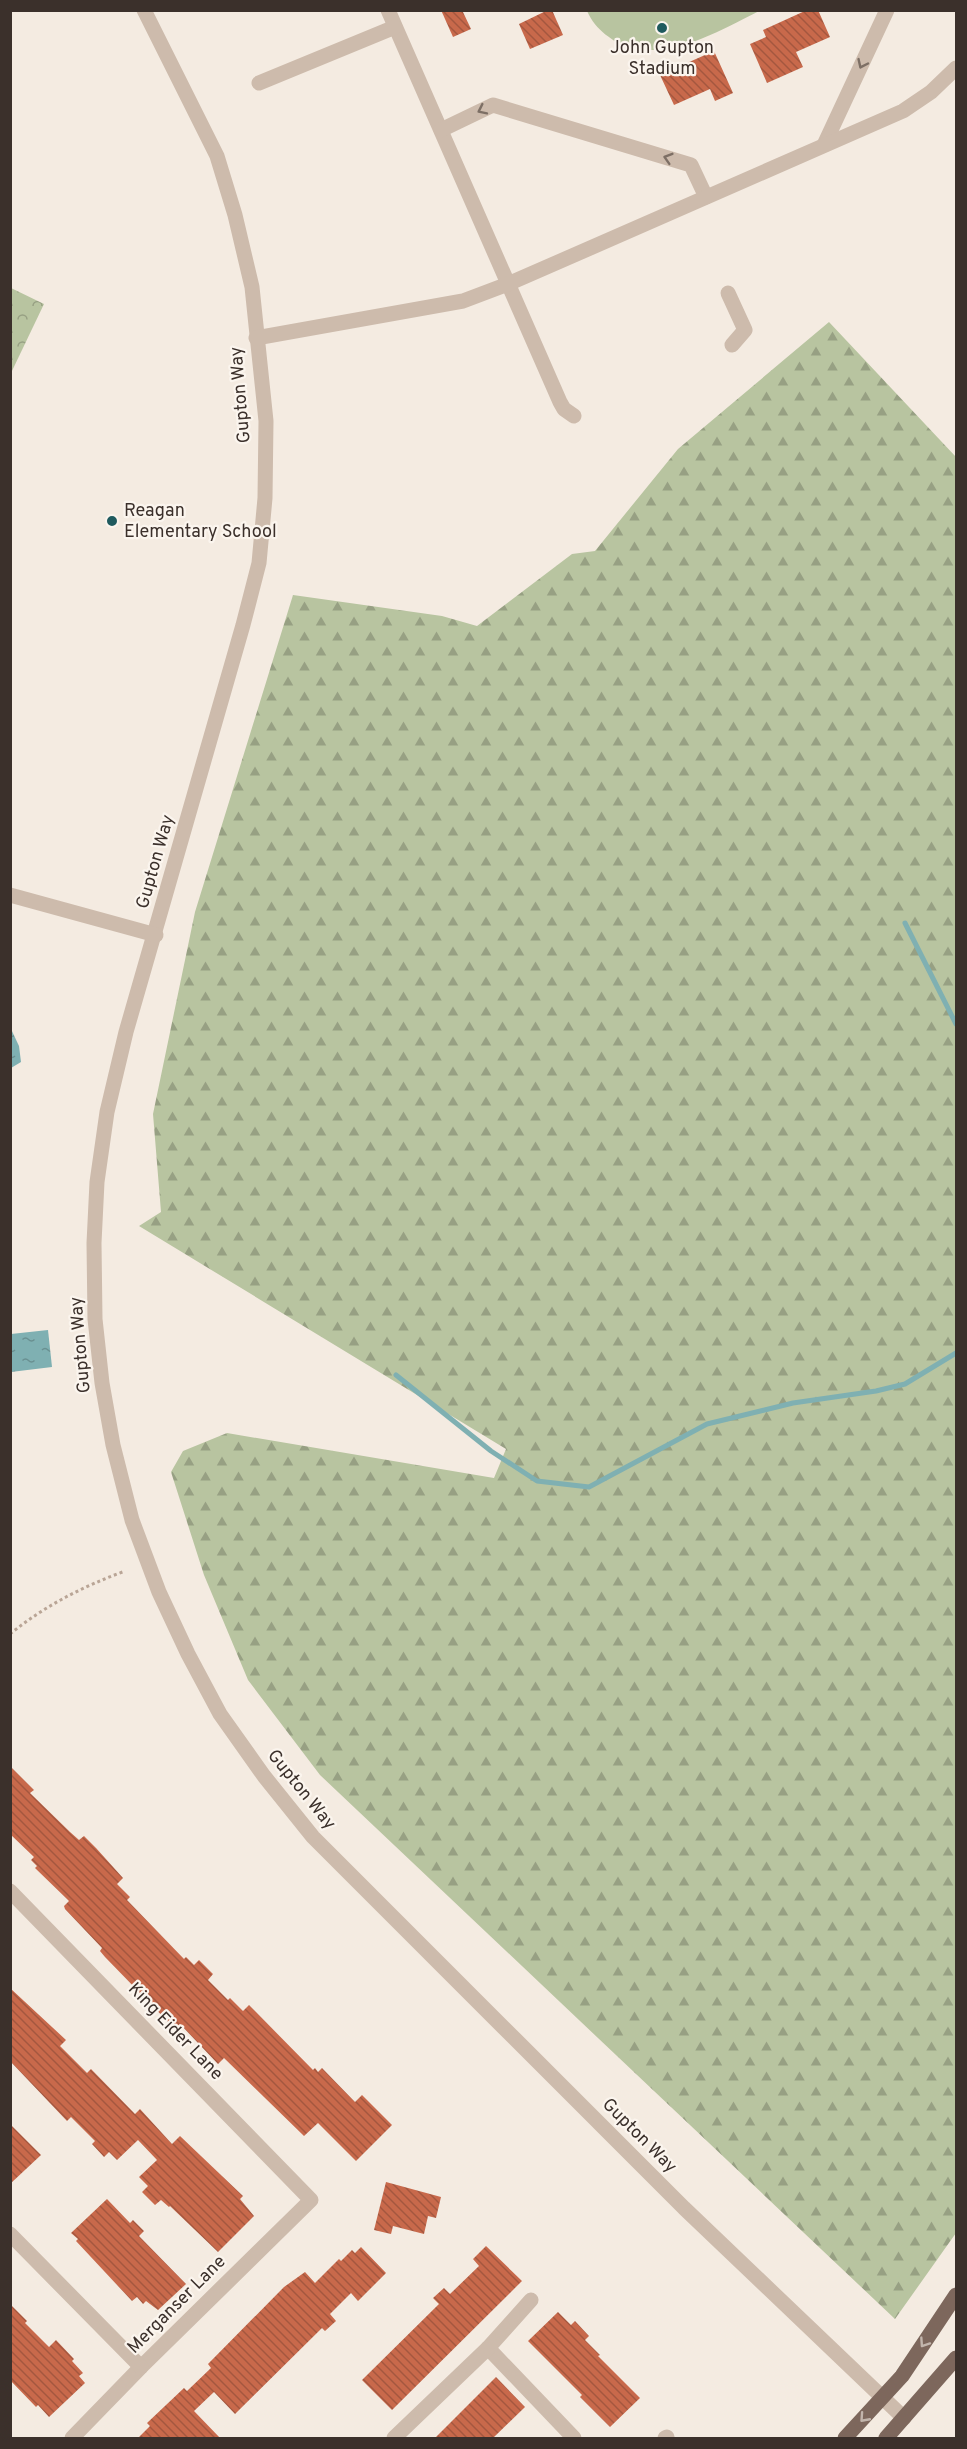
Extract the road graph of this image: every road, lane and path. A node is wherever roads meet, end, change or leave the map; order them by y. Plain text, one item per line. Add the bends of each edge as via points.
1 (144, 10) edge
2 (388, 10) edge
3 (886, 10) edge
4 (395, 27) junction
5 (957, 68) edge
6 (259, 83) dead end
7 (441, 130) junction
8 (824, 145) junction
9 (706, 197) junction
10 (508, 284) junction
11 (728, 293) dead end
12 (256, 338) junction
13 (732, 345) dead end
14 (574, 416) dead end
15 (10, 895) edge
16 (156, 935) junction
17 (125, 1571) dead end
18 (10, 1634) edge
19 (10, 1891) edge
20 (311, 2200) joint
21 (10, 2234) edge
22 (957, 2295) edge
23 (531, 2300) dead end
24 (488, 2348) junction
25 (957, 2358) edge
26 (141, 2367) junction
27 (883, 2397) junction
28 (904, 2418) junction
29 (72, 2439) edge
30 (394, 2439) edge
31 (574, 2439) edge
32 (845, 2439) edge
33 (886, 2439) edge

1 - 12 street, Gupton Way via 217,156 252,288
2 - 4 street
3 -> 8 street
4 - 6 street
4 - 7 street
5 - 8 street via 903,111
9 -> 7 street via 691,165 493,105
7 - 10 street
8 - 9 street
9 - 10 street
10 - 12 street via 462,301
10 - 14 street via 564,409
11 - 13 street via 745,330
12 - 16 street, Gupton Way via 266,422 259,563
15 - 16 street
16 - 27 street, Gupton Way via 126,1032 107,1112 97,1192 95,1319 113,1445 132,1520 188,1654 220,1714 313,1837 684,2208
17 - 18 path via 65,1596
19 - 20 street, King Eider Lane
20 - 26 street, Merganser Lane
21 - 26 street
22 -> 27 main road via 902,2376
23 - 24 street
24 - 30 street
24 - 31 street
25 - 28 main road
26 - 29 street, Merganser Lane
27 - 28 street, Gupton Way
27 -> 32 main road
28 - 33 main road

